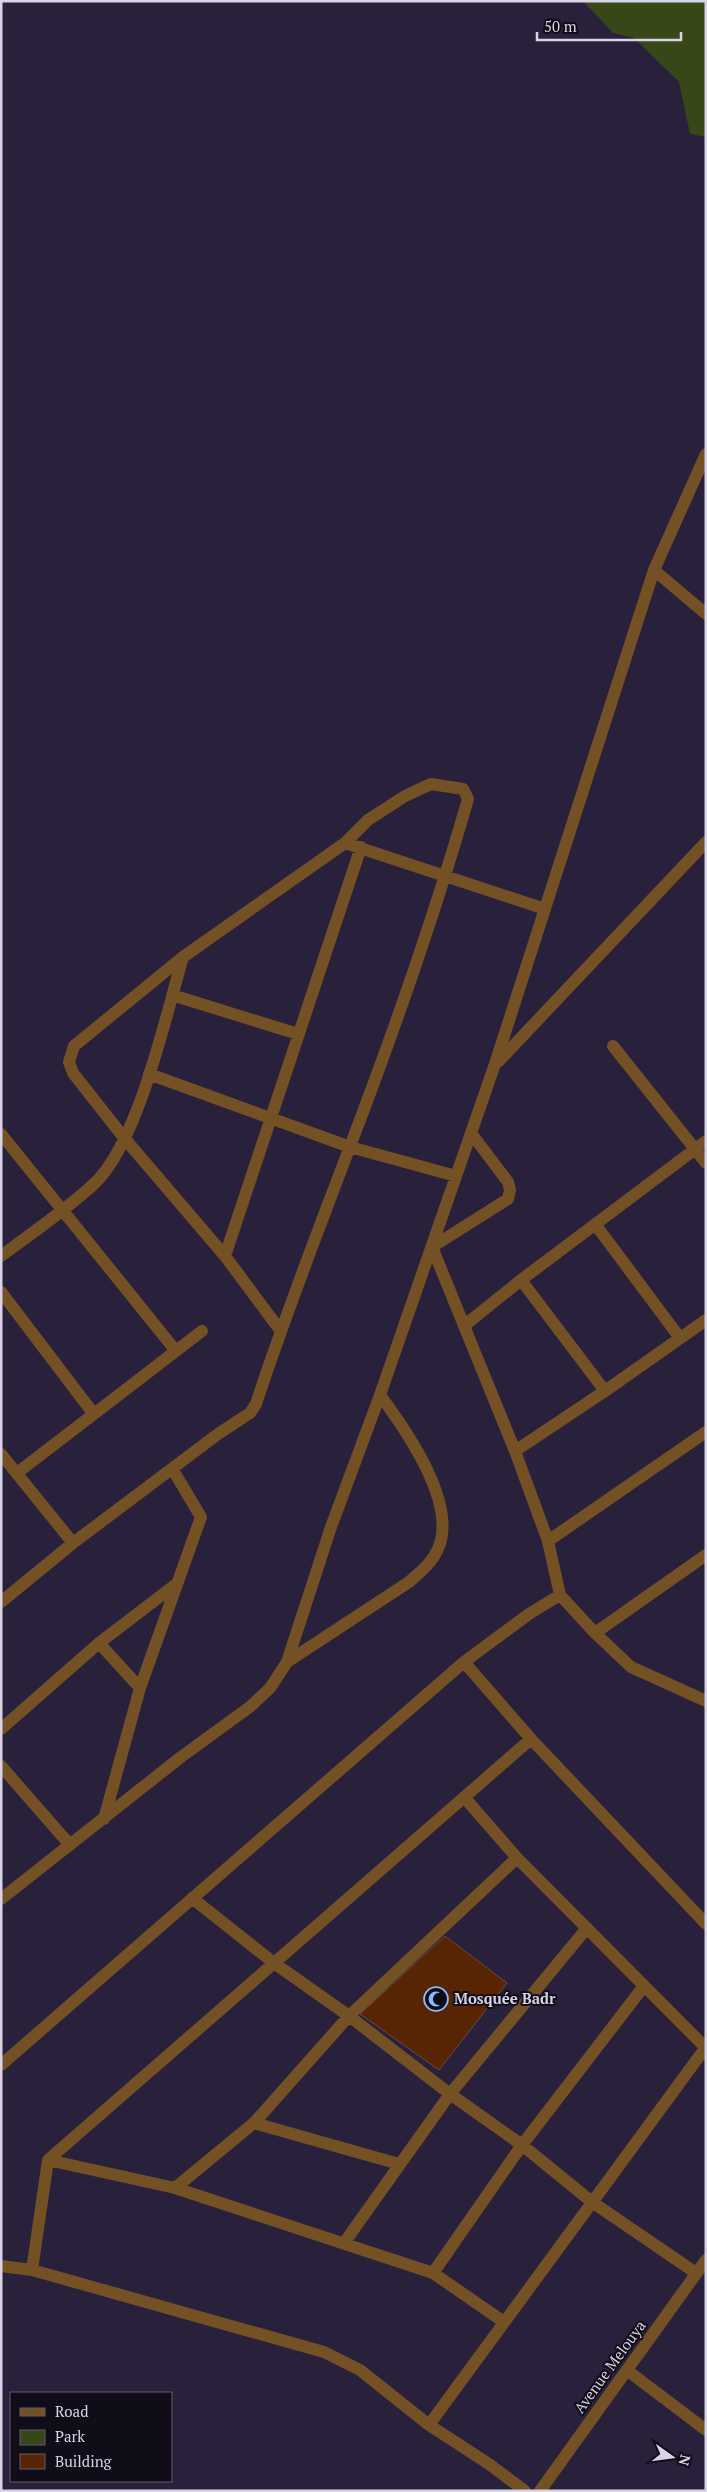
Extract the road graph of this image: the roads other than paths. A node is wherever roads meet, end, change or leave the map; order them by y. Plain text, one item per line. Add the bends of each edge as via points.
1 (706, 454) edge
2 (654, 570) junction
3 (706, 614) edge
4 (706, 842) edge
5 (345, 843) junction
6 (361, 848) junction
7 (446, 876) junction
8 (545, 908) junction
9 (183, 957) junction
10 (172, 995) junction
11 (298, 1034) junction
12 (613, 1046) dead end
13 (495, 1064) junction
14 (149, 1074) junction
15 (270, 1117) junction
16 (471, 1133) junction
17 (1, 1134) edge
18 (125, 1139) junction
19 (706, 1141) edge
20 (350, 1147) junction
21 (695, 1149) junction
22 (706, 1163) edge
23 (456, 1176) junction
24 (62, 1209) junction
25 (595, 1224) junction
26 (432, 1247) junction
27 (1, 1256) edge
28 (225, 1256) junction
29 (521, 1280) junction
30 (1, 1292) edge
31 (706, 1320) edge
32 (465, 1326) junction
33 (280, 1330) junction
34 (202, 1331) dead end
35 (680, 1338) junction
36 (176, 1351) junction
37 (606, 1391) junction
38 (380, 1395) junction
39 (93, 1413) junction
40 (706, 1432) edge
41 (515, 1451) junction
42 (1, 1454) edge
43 (173, 1470) junction
44 (16, 1473) junction
45 (548, 1541) junction
46 (73, 1543) junction
47 (706, 1555) edge
48 (175, 1584) junction
49 (560, 1595) junction
50 (1, 1602) edge
51 (595, 1634) junction
52 (98, 1644) junction
53 (287, 1662) junction
54 (464, 1662) junction
55 (140, 1688) junction
56 (706, 1701) edge
57 (1, 1729) edge
58 (531, 1739) junction
59 (1, 1766) edge
60 (464, 1797) junction
61 (104, 1820) junction
62 (70, 1845) junction
63 (517, 1858) junction
64 (1, 1898) edge
65 (192, 1898) junction
66 (706, 1924) edge
67 (587, 1928) junction
68 (274, 1963) junction
69 (644, 1986) junction
70 (349, 2016) junction
71 (706, 2048) edge
72 (1, 2065) edge
73 (450, 2094) junction
74 (254, 2123) junction
75 (522, 2145) junction
76 (48, 2160) junction
77 (399, 2164) junction
78 (175, 2188) junction
79 (592, 2202) junction
80 (344, 2242) junction
81 (706, 2260) edge
82 (1, 2266) edge
83 (32, 2270) junction
84 (433, 2273) junction
85 (696, 2274) junction
86 (504, 2322) junction
87 (628, 2371) junction
88 (429, 2425) junction
89 (706, 2430) edge
90 (525, 2491) edge
91 (540, 2491) edge

1 - 2 street
2 - 3 street
2 - 8 street
4 - 13 street
5 - 6 street
5 - 7 street via 368,820 404,796 431,784 463,789 468,799
5 - 9 street
6 - 7 street
6 - 11 street
7 - 8 street
7 - 20 street
8 - 13 street
9 - 10 street
9 - 18 street via 74,1046 69,1062 73,1073
10 - 11 street
10 - 14 street
11 - 15 street
12 - 21 street
13 - 16 street
14 - 15 street
14 - 18 street
15 - 20 street
15 - 28 street
16 - 23 street
16 - 26 street via 508,1182 508,1199
17 - 24 street
18 - 24 street via 96,1182
18 - 28 street
19 - 21 street
20 - 23 street
20 - 33 street
21 - 22 street
21 - 25 street
23 - 26 street
24 - 27 street
24 - 36 street
25 - 29 street
25 - 35 street
26 - 32 street
26 - 38 street
28 - 33 street
29 - 32 street
29 - 37 street
30 - 39 street
31 - 35 street
32 - 41 street
33 - 43 street via 256,1404 250,1413
34 - 36 street
35 - 37 street
36 - 39 street
37 - 41 street
38 - 53 street via 331,1527
38 - 53 street via 414,1443 431,1478 444,1527 438,1550 427,1567 409,1582
39 - 44 street
40 - 45 street
41 - 45 street
42 - 44 street
43 - 46 street
43 - 48 street via 201,1517
44 - 46 street
45 - 49 street
46 - 50 street
47 - 51 street
48 - 52 street
48 - 55 street
49 - 51 street
49 - 54 street
51 - 56 street via 631,1667
52 - 55 street
52 - 57 street
53 - 61 street via 270,1688 251,1706 181,1757
54 - 58 street
54 - 65 street
55 - 61 street
58 - 60 street
58 - 66 street
59 - 62 street
60 - 63 street
60 - 68 street
61 - 62 street
62 - 64 street
63 - 67 street
63 - 70 street
65 - 68 street
65 - 72 street
67 - 69 street
67 - 73 street
68 - 70 street
68 - 76 street
69 - 71 street
69 - 75 street
70 - 73 street
70 - 74 street
71 - 79 street
73 - 75 street
73 - 77 street
74 - 77 street
74 - 78 street
75 - 79 street
75 - 84 street
76 - 78 street
76 - 83 street
77 - 80 street
78 - 80 street
79 - 85 street
79 - 86 street
80 - 84 street
81 - 85 street, Avenue Melouya
82 - 83 street
83 - 88 street via 324,2352 360,2370
84 - 86 street
85 - 87 street, Avenue Melouya
86 - 88 street
87 - 89 street
87 - 91 street, Avenue Melouya
88 - 90 street

